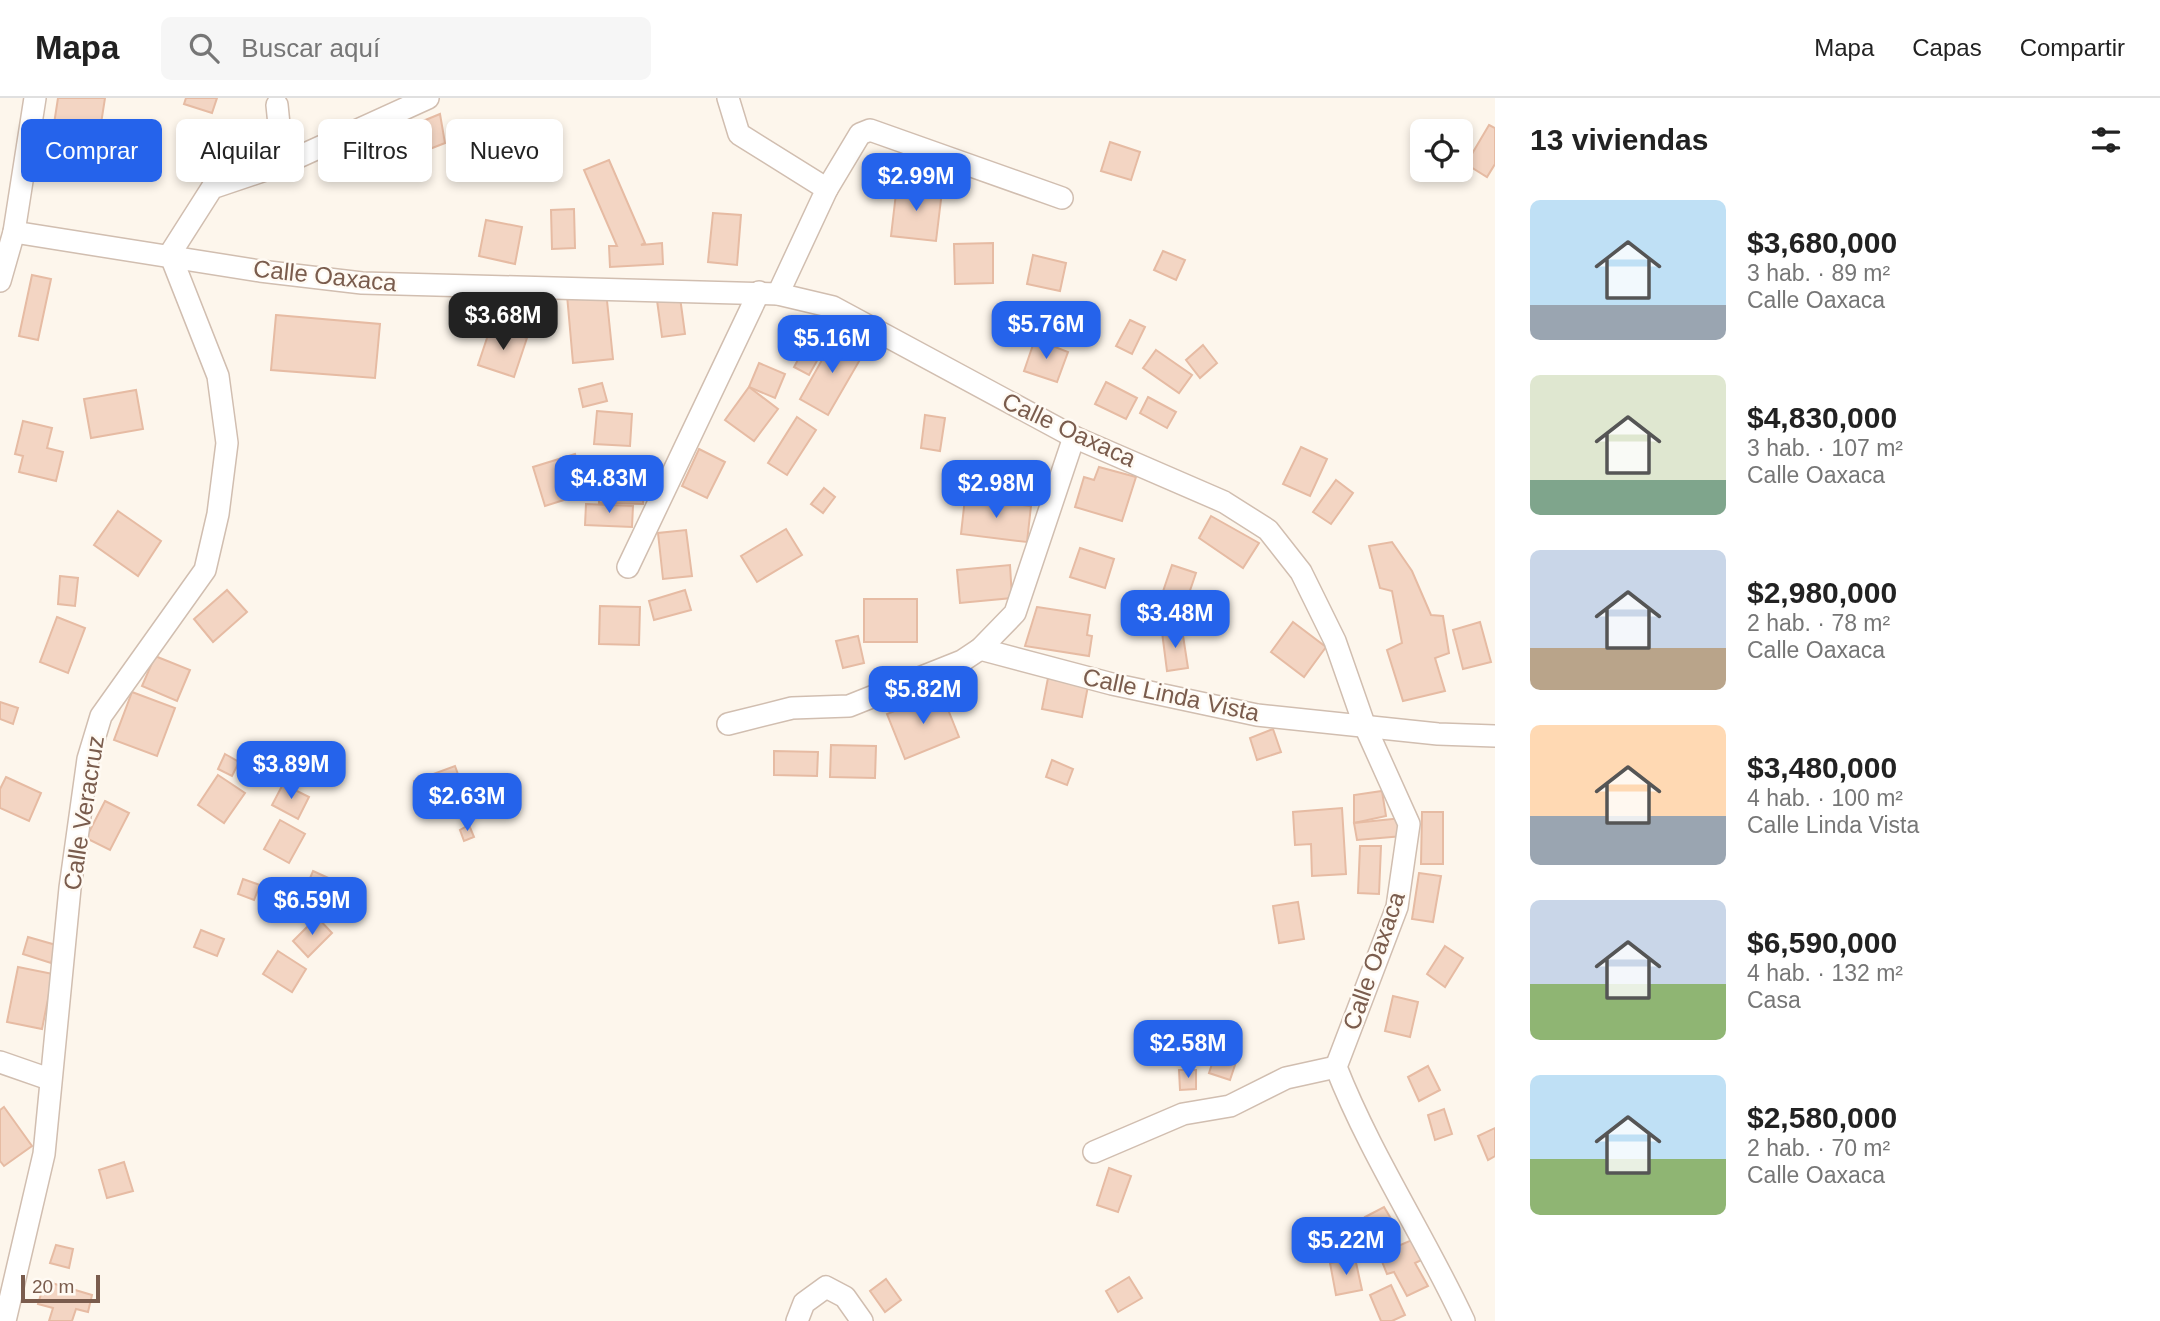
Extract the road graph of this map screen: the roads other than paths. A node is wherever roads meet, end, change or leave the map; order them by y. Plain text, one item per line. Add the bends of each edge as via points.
1 (35, 98) edge
2 (428, 98) edge
3 (728, 98) edge
4 (278, 100) edge
5 (280, 119) edge
6 (304, 155) edge
7 (230, 182) edge
8 (827, 189) junction
9 (1062, 198) dead end
10 (14, 232) junction
11 (170, 254) junction
12 (0, 281) edge
13 (768, 293) junction
14 (1074, 437) junction
15 (628, 567) dead end
16 (980, 649) junction
17 (728, 724) dead end
18 (1364, 724) junction
19 (1495, 736) edge
20 (0, 1062) edge
21 (1336, 1067) junction
22 (49, 1079) junction
23 (1094, 1152) dead end
24 (5, 1321) edge
25 (797, 1321) edge
26 (862, 1321) edge
27 (1464, 1321) edge

1 - 10 street
2 - 6 street
3 - 8 street via 739,134
4 - 5 street
7 - 11 street via 212,188
8 - 9 street via 860,134 870,130
8 - 13 street
10 - 11 street, Calle Oaxaca
10 - 12 street
11 - 13 street, Calle Oaxaca via 362,283
11 - 22 street, Calle Veracruz via 218,376 227,443 218,514 205,570 101,716 88,758
13 - 14 street, Calle Oaxaca via 833,307
13 - 15 street
14 - 16 street via 1015,613
14 - 18 street, Calle Oaxaca via 1224,502 1268,530 1301,572 1335,641
16 - 17 street via 962,661 849,706 792,708
16 - 18 street, Calle Linda Vista via 1257,715
18 - 19 street, Calle Linda Vista
18 - 21 street, Calle Oaxaca via 1409,824 1397,907
20 - 22 street
21 - 23 street via 1286,1078 1230,1106 1183,1114
21 - 27 street via 1354,1112
22 - 24 street, Calle Veracruz via 44,1154
25 - 26 street via 804,1303 826,1287 845,1297

